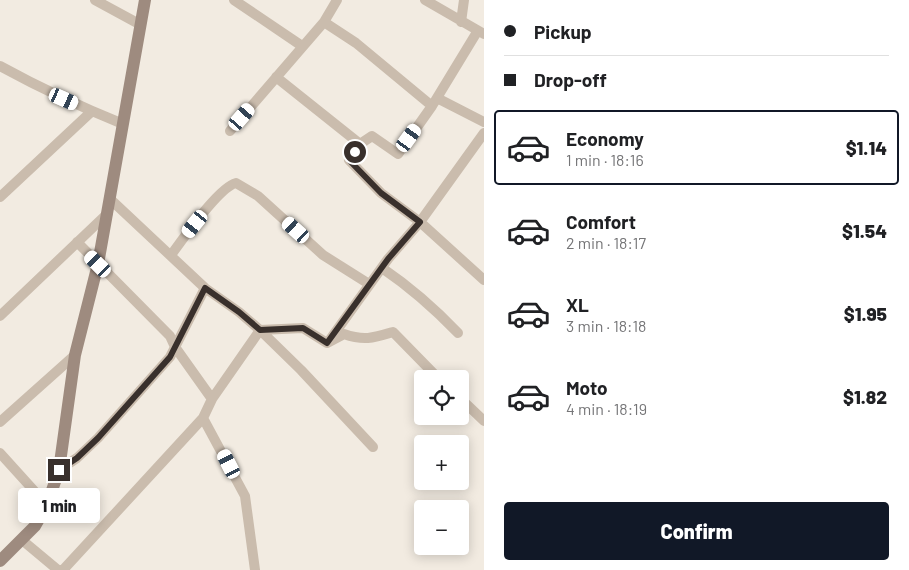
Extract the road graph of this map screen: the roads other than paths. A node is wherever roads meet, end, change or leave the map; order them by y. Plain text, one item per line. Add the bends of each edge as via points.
1 (95, 0) edge
2 (146, 0) edge
3 (234, 0) edge
4 (337, 0) edge
5 (425, 0) edge
6 (464, 0) edge
7 (324, 22) junction
8 (461, 22) junction
9 (141, 25) junction
10 (481, 33) edge
11 (302, 46) junction
12 (0, 66) edge
13 (276, 77) junction
14 (435, 102) junction
15 (91, 112) junction
16 (484, 122) edge
17 (124, 124) junction
18 (230, 131) dead end
19 (484, 133) edge
20 (360, 144) junction
21 (0, 197) edge
22 (109, 198) junction
23 (108, 213) junction
24 (420, 222) junction
25 (77, 242) junction
26 (171, 255) junction
27 (98, 264) junction
28 (382, 268) junction
29 (484, 280) edge
30 (369, 284) junction
31 (205, 288) junction
32 (0, 316) edge
33 (260, 330) junction
34 (458, 333) dead end
35 (327, 343) junction
36 (175, 347) junction
37 (75, 355) junction
38 (430, 370) edge
39 (212, 399) junction
40 (469, 407) edge
41 (203, 418) junction
42 (484, 421) edge
43 (0, 422) edge
44 (373, 447) dead end
45 (0, 453) edge
46 (59, 470) junction
47 (47, 505) junction
48 (22, 540) junction
49 (0, 561) edge
50 (58, 570) edge
51 (63, 570) edge
52 (255, 570) edge

1 - 9 street
2 - 9 main road
3 - 11 street
4 - 7 street
5 - 8 street
6 - 8 street
7 - 11 street
7 - 14 street
8 - 10 street
9 - 17 main road
10 - 14 street
11 - 13 street
12 - 15 street
13 - 18 street
13 - 20 street
14 - 16 street
14 - 20 street via 398,154 372,136
15 - 17 street
15 - 21 street
17 - 22 main road
19 - 24 street
20 - 24 street via 349,160 381,193
22 - 23 main road
22 - 26 street
23 - 25 street
23 - 27 main road
24 - 28 street
24 - 29 street
25 - 27 street
25 - 32 street
26 - 30 street via 218,195 236,183 258,196 323,255
26 - 31 street
27 - 36 street via 170,336
27 - 37 main road
28 - 30 street
28 - 34 street via 414,292
30 - 35 street
31 - 33 street
31 - 36 street
33 - 35 street via 303,328
33 - 39 street
33 - 44 street
35 - 38 street via 344,334 370,339 392,332
36 - 39 street
36 - 46 street via 170,357 98,438
37 - 43 street
37 - 46 main road
39 - 41 street
40 - 42 street
41 - 51 street
41 - 52 street via 245,496
45 - 47 street
46 - 47 main road
47 - 48 main road
48 - 49 main road
48 - 50 street

